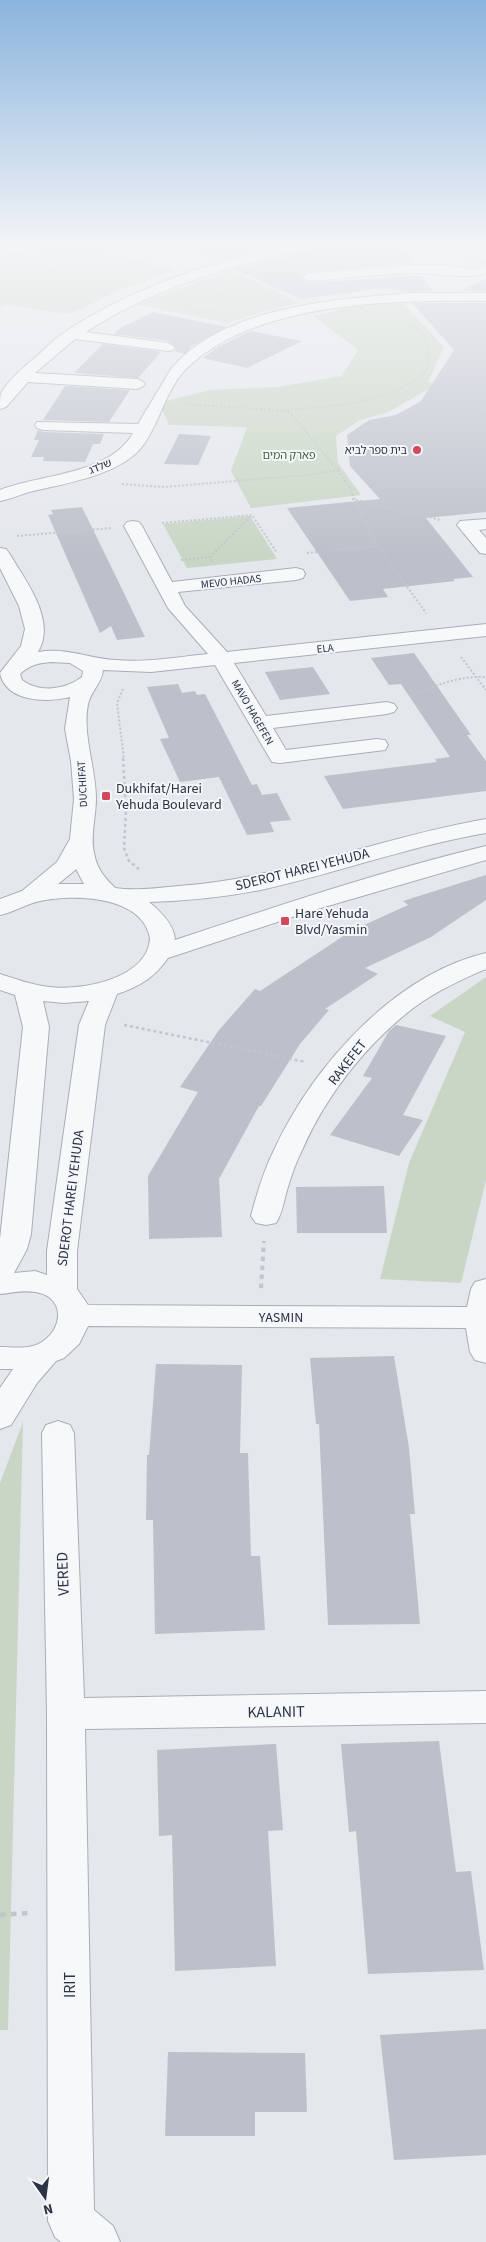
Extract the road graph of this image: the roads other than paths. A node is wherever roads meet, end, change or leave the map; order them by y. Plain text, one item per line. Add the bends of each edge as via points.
1 (55, 347) edge
2 (205, 347) edge
3 (22, 377) junction
4 (137, 384) dead end
5 (0, 404) edge
6 (43, 425) dead end
7 (144, 429) junction
8 (116, 460) junction
9 (0, 478) edge
10 (0, 483) edge
11 (0, 496) edge
12 (486, 524) edge
13 (133, 526) road end
14 (486, 549) edge
15 (0, 553) edge
16 (293, 574) road end
17 (166, 588) junction
18 (34, 625) junction
19 (486, 630) edge
20 (222, 659) junction
21 (18, 665) junction
22 (82, 672) junction
23 (27, 691) junction
24 (387, 708) road end
25 (260, 723) junction
26 (75, 729) junction
27 (377, 746) dead end
28 (486, 826) edge
29 (81, 839) junction
30 (486, 854) edge
31 (112, 895) junction
32 (30, 896) junction
33 (0, 908) edge
34 (159, 953) junction
35 (486, 960) edge
36 (0, 982) edge
37 (107, 988) junction
38 (26, 991) junction
39 (266, 1216) road end
40 (0, 1271) edge
41 (0, 1284) edge
42 (486, 1289) edge
43 (69, 1303) junction
44 (483, 1318) edge
45 (486, 1352) edge
46 (46, 1353) junction
47 (0, 1358) edge
48 (0, 1417) edge
49 (58, 1433) dead end
50 (486, 1707) edge
51 (66, 1714) junction
52 (98, 2242) edge

1 - 3 street
2 - 7 street via 183,365
3 - 4 street
3 - 5 street
6 - 7 street
7 - 8 street via 134,446
8 - 9 street, שלדג via 76,472
8 - 11 street, שלדג
10 - 11 street via 3,489
12 - 14 street via 466,525
13 - 17 street
15 - 18 street via 20,588
16 - 17 street, MEVO HADAS
17 - 20 street via 182,616
18 - 21 street via 32,644
18 - 22 street
19 - 20 street, ELA
20 - 22 street, ELA
20 - 25 street, MAVO HAGEFEN
21 - 22 street via 38,658
21 - 23 street via 10,673 10,679 14,685
22 - 23 street via 72,691
22 - 26 street
23 - 26 street via 53,707
24 - 25 street
25 - 27 street, MAVO HAGEFEN via 280,757
26 - 29 street, DUCHIFAT via 85,799
28 - 31 street, SDEROT HAREI YEHUDA via 428,838 264,882 206,891
29 - 31 street via 89,875
29 - 32 street via 66,866
30 - 34 street via 306,905
31 - 32 street via 73,891
31 - 34 street via 140,906 156,920 163,936
32 - 33 street
34 - 37 street via 136,976
35 - 39 street, RAKEFET via 461,970 408,1000 367,1036 302,1120 280,1168
36 - 38 street
37 - 38 street via 81,994 53,995
37 - 43 street, SDEROT HAREI YEHUDA via 94,1020 62,1251
38 - 40 street via 36,1027 16,1234
41 - 43 street via 33,1281 49,1284
42 - 44 street
43 - 44 street, YASMIN via 258,1317
43 - 46 street, SDEROT HAREI YEHUDA via 74,1326 69,1337
44 - 45 street
46 - 47 street via 27,1359
46 - 48 street via 19,1382
49 - 51 street, VERED
50 - 51 street, KALANIT
51 - 52 street, IRIT via 71,2221

